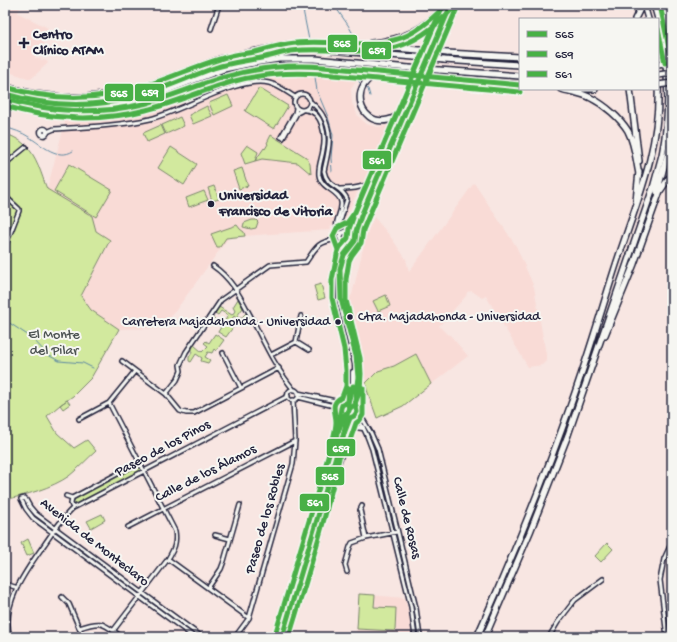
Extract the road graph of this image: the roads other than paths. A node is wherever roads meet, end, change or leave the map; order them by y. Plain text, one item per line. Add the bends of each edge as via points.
1 (219, 5) edge
2 (446, 5) edge
3 (451, 5) edge
4 (643, 5) edge
5 (654, 5) edge
6 (660, 5) edge
7 (669, 5) edge
8 (648, 17) edge
9 (635, 18) edge
10 (657, 18) edge
11 (659, 25) edge
12 (211, 29) dead end
13 (668, 43) junction
14 (359, 45) junction
15 (266, 49) junction
16 (672, 51) edge
17 (659, 53) edge
18 (519, 57) edge
19 (672, 62) edge
20 (659, 64) edge
21 (519, 65) edge
22 (386, 73) junction
23 (672, 73) edge
24 (659, 75) edge
25 (519, 76) edge
26 (420, 77) junction
27 (672, 83) edge
28 (659, 84) edge
29 (519, 85) edge
30 (5, 87) edge
31 (565, 90) edge
32 (630, 90) edge
33 (658, 90) edge
34 (296, 97) junction
35 (5, 99) edge
36 (311, 102) junction
37 (296, 108) junction
38 (103, 109) junction
39 (301, 110) junction
40 (305, 110) junction
41 (672, 121) edge
42 (47, 132) dead end
43 (26, 146) dead end
44 (386, 157) junction
45 (5, 164) edge
46 (639, 174) junction
47 (672, 174) edge
48 (340, 189) junction
49 (5, 196) edge
50 (636, 205) junction
51 (361, 216) junction
52 (648, 224) junction
53 (338, 225) dead end
54 (348, 231) junction
55 (355, 236) junction
56 (341, 239) junction
57 (351, 245) junction
58 (5, 248) edge
59 (344, 255) junction
60 (213, 266) dead end
61 (236, 288) junction
62 (301, 316) dead end
63 (296, 342) junction
64 (351, 348) junction
65 (309, 350) dead end
66 (223, 353) dead end
67 (271, 355) junction
68 (122, 361) dead end
69 (279, 368) junction
70 (135, 371) junction
71 (282, 373) junction
72 (585, 386) junction
73 (241, 388) junction
74 (294, 390) junction
75 (164, 393) junction
76 (298, 393) junction
77 (288, 394) junction
78 (298, 397) junction
79 (293, 400) junction
80 (346, 402) junction
81 (110, 403) junction
82 (356, 408) junction
83 (341, 412) junction
84 (351, 418) junction
85 (79, 419) dead end
86 (363, 428) junction
87 (295, 440) junction
88 (338, 449) junction
89 (140, 462) junction
90 (144, 471) junction
91 (66, 496) dead end
92 (72, 498) junction
93 (240, 505) dead end
94 (362, 506) dead end
95 (73, 508) junction
96 (164, 508) junction
97 (316, 524) junction
98 (128, 527) dead end
99 (55, 529) junction
100 (53, 532) junction
101 (392, 532) junction
102 (398, 532) junction
103 (215, 535) dead end
104 (366, 538) junction
105 (230, 539) junction
106 (672, 542) edge
107 (168, 559) junction
108 (348, 572) dead end
109 (603, 579) dead end
110 (5, 584) edge
111 (15, 587) junction
112 (208, 588) junction
113 (140, 595) junction
114 (62, 597) dead end
115 (249, 618) junction
116 (79, 628) junction
117 (114, 631) junction
118 (6, 632) edge
119 (10, 637) edge
120 (83, 637) edge
121 (122, 637) edge
122 (194, 637) edge
123 (202, 637) edge
124 (235, 637) edge
125 (282, 637) edge
126 (415, 637) edge
127 (420, 637) edge
128 (477, 637) edge
129 (485, 637) edge
130 (549, 637) edge
131 (667, 637) edge

1 - 12 street
2 - 14 highway via 423,27 409,35
3 - 26 street
4 - 8 highway
4 - 9 highway
5 - 10 highway
6 - 13 highway
7 - 13 highway
11 - 72 highway via 668,89 662,155
13 - 19 highway
14 - 15 highway via 290,44
14 - 18 highway, bridge
15 - 21 highway, bridge via 315,49
15 - 30 highway via 220,59 144,87 113,94 61,97
16 - 17 highway, bridge
19 - 20 highway, bridge
22 - 26 highway via 367,80 361,89 361,106 372,119 380,121 393,118 399,113
22 - 29 highway, bridge
22 - 38 highway via 318,66 283,66 242,72 137,105
23 - 24 highway, bridge
25 - 38 highway, bridge via 315,59 279,59 224,69 162,92
26 - 44 street
27 - 28 highway, bridge
31 - 46 highway via 590,97 618,119 628,131
32 - 46 highway via 639,153
33 - 50 highway via 652,155 641,196
34 - 36 street via 305,94
34 - 37 street
34 - 42 street via 270,84 251,83 229,88 163,115 140,121
35 - 38 highway via 60,110
36 - 40 street
36 - 48 street via 322,114 328,129 330,140 325,176 331,184
37 - 39 street
37 - 39 street via 282,138
39 - 40 street
40 - 56 street via 313,112 322,127 324,143 319,174 327,188 340,199 341,207 336,225
41 - 52 highway via 668,152
43 - 45 street
44 - 48 street via 367,184 357,188
44 - 51 street
46 - 50 highway
47 - 52 highway via 660,191
48 - 53 street via 346,202
49 - 58 street via 19,209
50 - 128 highway via 561,433 524,529
51 - 54 street
51 - 55 street
52 - 72 highway
54 - 55 street
54 - 56 street via 344,231
55 - 57 street
56 - 57 street
56 - 59 street via 345,249
56 - 61 street via 321,243 306,262 270,265
57 - 59 street
59 - 64 street via 339,297
60 - 61 street
61 - 67 street
61 - 75 street via 220,300 186,352 177,380
62 - 63 street
63 - 65 street
63 - 67 street
64 - 80 street via 352,393
64 - 82 street via 356,374
66 - 73 street
67 - 69 street
68 - 70 street
69 - 71 street
69 - 73 street
70 - 75 street
70 - 81 street
71 - 74 street
71 - 77 street
72 - 129 highway via 547,490
73 - 75 street via 194,413 178,410
74 - 76 street
74 - 77 street
76 - 78 street
76 - 80 street
77 - 79 street
77 - 90 street, Paseo de los Pinos
78 - 79 street
78 - 83 street via 334,406
79 - 87 street, Paseo de los Robles
80 - 82 street via 353,403
80 - 83 street
81 - 85 street
81 - 89 street
82 - 84 street via 356,413
82 - 102 street, Calle de Rosas via 378,449
83 - 84 street via 346,418
83 - 88 street via 343,422
83 - 97 street
84 - 86 street, Calle de Rosas via 356,419
84 - 88 street
86 - 97 street via 350,429 332,486
86 - 101 street, Calle de Rosas via 372,449
87 - 96 street, Calle de los Álamos
87 - 115 street, Paseo de los Robles via 294,464
88 - 97 street
89 - 90 street
89 - 92 street
90 - 95 street, Paseo de los Pinos
90 - 96 street
91 - 92 street
92 - 95 street
93 - 105 street
94 - 104 street via 360,510
95 - 99 street, Paseo de los Pinos
96 - 98 street, Calle de los Álamos
96 - 107 street via 176,539 175,547
97 - 125 street
99 - 100 street, Paseo de los Pinos
99 - 100 street, Avenida de Monteclaro via 36,514 25,498 21,499 33,518
99 - 113 street, Avenida de Monteclaro
100 - 111 street, Paseo de los Pinos
100 - 113 street, Avenida de Monteclaro
101 - 102 street
101 - 104 street
101 - 126 street, Calle de Rosas
102 - 127 street, Calle de Rosas via 416,608
103 - 105 street
104 - 108 street via 350,547 345,565
105 - 112 street via 221,569
106 - 131 street via 664,559 660,580
107 - 112 street
107 - 113 street
109 - 130 street via 575,600
110 - 111 street
111 - 118 street, Paseo de los Pinos
112 - 115 street
113 - 117 street
113 - 122 street, Avenida de Monteclaro
113 - 123 street, Avenida de Monteclaro
114 - 116 street via 69,604
115 - 124 street, Paseo de los Robles
116 - 117 street via 97,622
116 - 120 street
117 - 121 street
118 - 119 street

